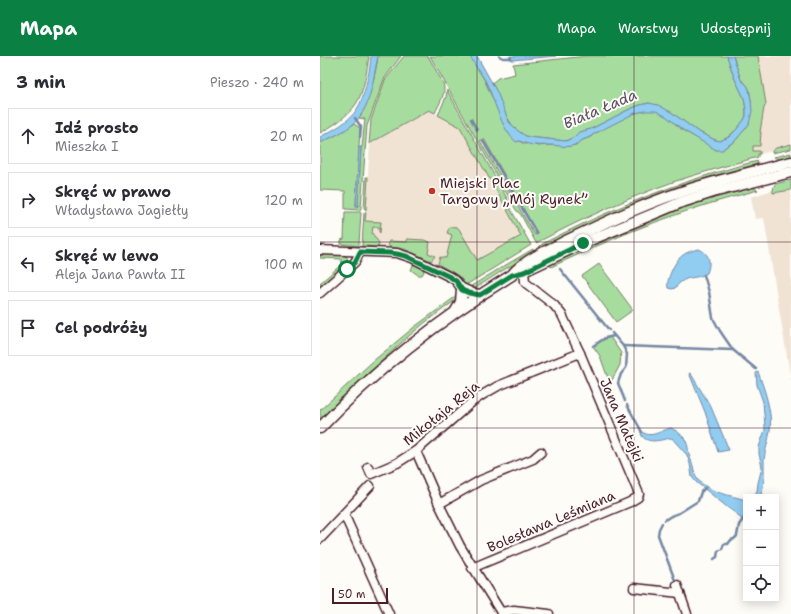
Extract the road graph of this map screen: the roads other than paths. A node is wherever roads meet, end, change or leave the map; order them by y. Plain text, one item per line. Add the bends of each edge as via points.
1 (791, 162) edge
2 (791, 172) edge
3 (320, 250) edge
4 (360, 252) junction
5 (512, 275) junction
6 (525, 277) junction
7 (462, 290) junction
8 (320, 293) edge
9 (480, 295) junction
10 (456, 312) junction
11 (580, 353) junction
12 (320, 428) edge
13 (416, 451) junction
14 (541, 452) dead end
15 (368, 467) dead end
16 (370, 486) dead end
17 (638, 497) joint
18 (439, 504) junction
19 (344, 514) junction
20 (320, 540) edge
21 (472, 568) junction
22 (634, 588) dead end
23 (502, 613) edge
24 (389, 614) edge
25 (549, 614) edge
26 (688, 614) edge

1 - 5 main road via 696,187 636,209 545,252
2 - 6 main road via 682,202 583,243
3 - 4 street
4 - 7 street via 406,256 450,277
4 - 8 street via 355,262
5 - 6 main road
5 - 9 main road
6 - 11 street, Jana Matejki via 527,284 559,310
7 - 9 main road
7 - 10 main road via 461,302
9 - 10 main road
10 - 12 main road via 386,366
11 - 13 street, Mikołaja Reja via 484,394
11 - 17 street, Jana Matejki via 639,494
13 - 15 street, Mikołaja Reja via 397,463 371,474
13 - 18 street
14 - 18 street via 533,459 481,480
16 - 19 street
17 - 21 street, Bolesława Leśmiana
18 - 21 street
19 - 20 street
19 - 24 street
21 - 23 street
22 - 26 street via 679,589
23 - 25 street via 514,610

